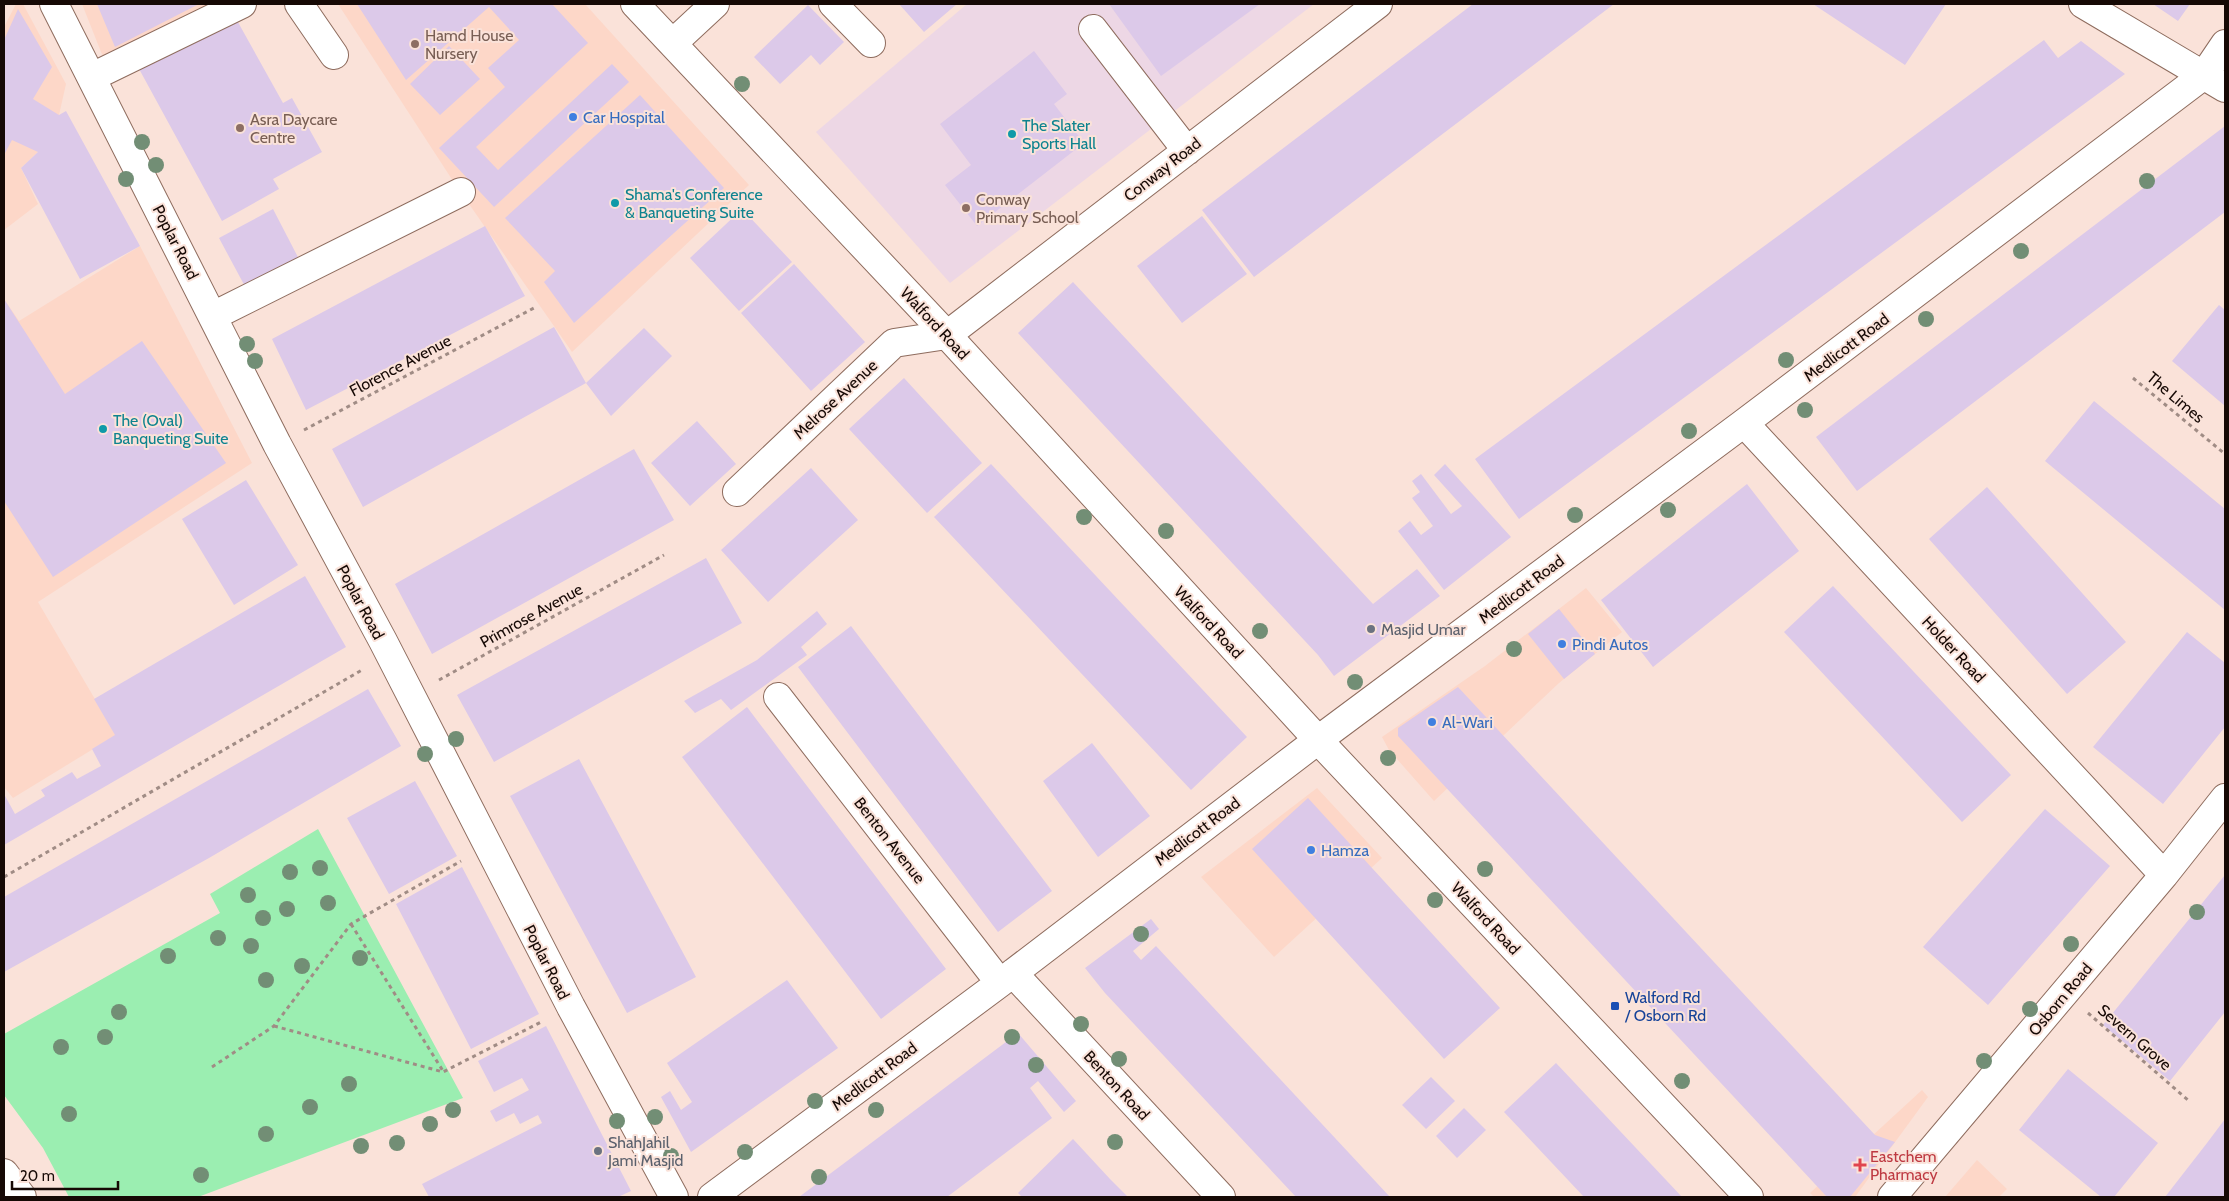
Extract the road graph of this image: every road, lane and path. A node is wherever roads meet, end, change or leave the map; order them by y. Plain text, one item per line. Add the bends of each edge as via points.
1 (54, 4) edge
2 (242, 4) edge
3 (299, 4) edge
4 (635, 4) edge
5 (715, 4) edge
6 (833, 4) edge
7 (1378, 4) edge
8 (2083, 4) edge
9 (1092, 29) dead end
10 (673, 43) junction
11 (871, 43) dead end
12 (2225, 44) edge
13 (334, 55) dead end
14 (92, 77) junction
15 (2214, 82) edge
16 (1187, 151) junction
17 (461, 192) dead end
18 (534, 308) dead end
19 (213, 316) junction
20 (947, 335) junction
21 (2133, 378) dead end
22 (1744, 424) junction
23 (277, 444) junction
24 (2225, 454) edge
25 (737, 492) dead end
26 (664, 555) dead end
27 (389, 655) junction
28 (410, 696) junction
29 (778, 697) dead end
30 (1318, 740) junction
31 (2225, 798) edge
32 (488, 846) junction
33 (2164, 875) junction
34 (4, 877) edge
35 (351, 924) junction
36 (1006, 978) junction
37 (2065, 993) junction
38 (571, 1007) junction
39 (274, 1026) junction
40 (212, 1066) dead end
41 (443, 1072) junction
42 (2189, 1101) dead end
43 (4, 1172) edge
44 (22, 1197) edge
45 (674, 1197) edge
46 (712, 1197) edge
47 (1221, 1197) edge
48 (1749, 1197) edge
49 (1892, 1197) edge

1 - 14 main road, Poplar Road
2 - 14 main road
3 - 13 main road
4 - 10 main road, Walford Road
5 - 10 main road
6 - 11 main road
7 - 16 main road, Conway Road
8 - 15 main road
9 - 16 main road
10 - 20 main road, Walford Road
12 - 15 main road, Medlicott Road
14 - 19 main road, Poplar Road
15 - 22 main road, Medlicott Road
16 - 20 main road, Conway Road
17 - 19 main road
18 - 23 path, Florence Avenue
19 - 23 main road, Poplar Road
20 - 25 main road, Melrose Avenue via 894,343
20 - 30 main road, Walford Road
21 - 24 path, The Limes
22 - 30 main road, Medlicott Road
22 - 33 main road, Holder Road
23 - 27 main road, Poplar Road
26 - 28 path, Primrose Avenue
27 - 28 main road, Poplar Road
27 - 34 path
28 - 32 main road, Poplar Road
29 - 36 main road, Benton Avenue
30 - 36 main road, Medlicott Road
30 - 48 main road, Walford Road
31 - 33 main road, Osborn Road
32 - 35 path
32 - 38 main road, Poplar Road
33 - 37 main road, Osborn Road
35 - 39 path
35 - 41 path
36 - 46 main road, Medlicott Road
36 - 47 main road, Benton Road
37 - 42 path, Severn Grove
37 - 49 main road, Osborn Road
38 - 41 path
38 - 45 main road, Poplar Road
39 - 40 path
39 - 41 path
43 - 44 main road

